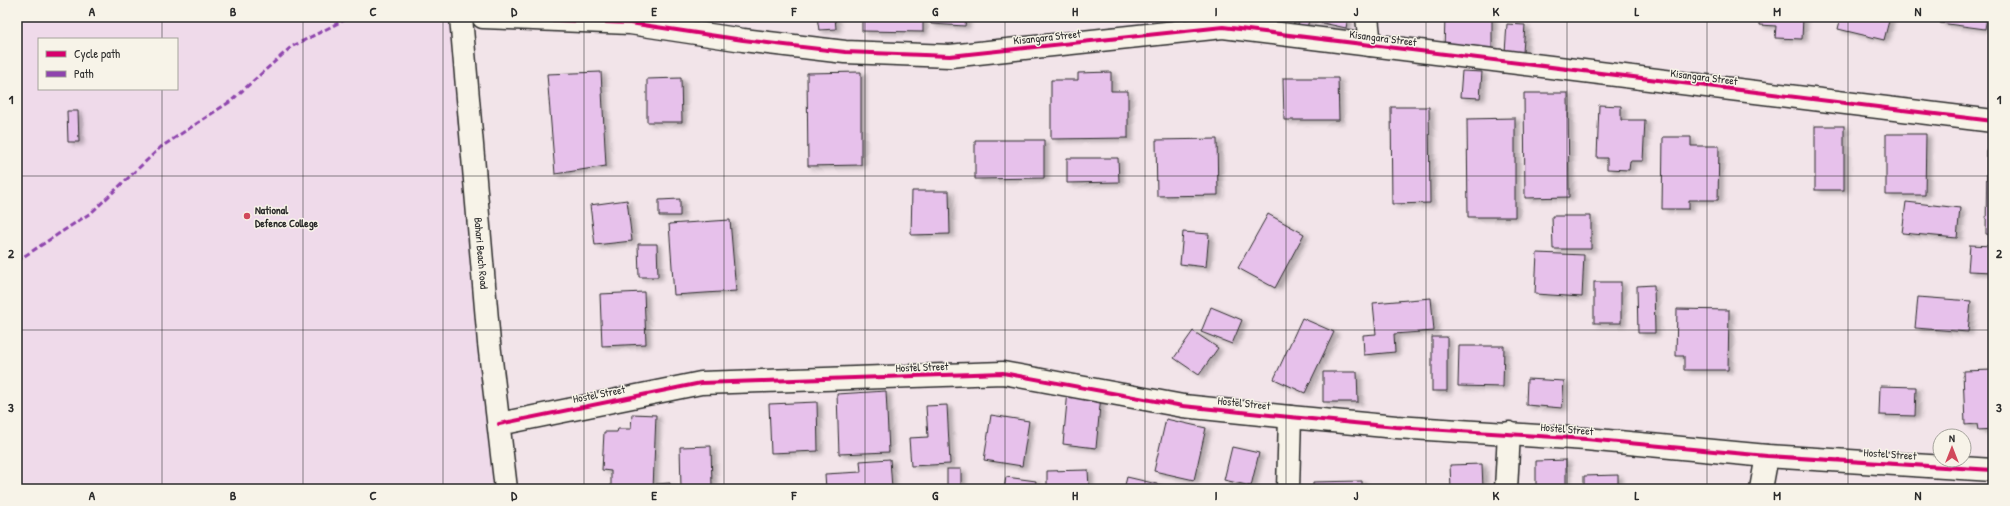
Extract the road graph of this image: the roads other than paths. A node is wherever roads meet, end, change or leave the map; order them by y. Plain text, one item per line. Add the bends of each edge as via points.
1 (461, 17) edge
2 (483, 17) edge
3 (1367, 17) edge
4 (1370, 45) junction
5 (1993, 121) edge
6 (1290, 417) junction
7 (499, 424) junction
8 (1509, 433) junction
9 (1767, 456) junction
10 (1993, 470) edge
11 (506, 489) edge
12 (1288, 489) edge
13 (1506, 489) edge
14 (1761, 489) edge

1 - 7 street, Bahari Beach Road
2 - 4 street, Kisangara Street via 630,23 845,52 950,56 1223,27
3 - 4 street
4 - 5 street, Kisangara Street
6 - 7 street, Hostel Street via 1183,406 1003,373 701,383
6 - 8 street, Hostel Street via 1396,427
6 - 12 street
7 - 11 street, Bahari Beach Road
8 - 9 street, Hostel Street
8 - 13 street
9 - 10 street, Hostel Street
9 - 14 street

